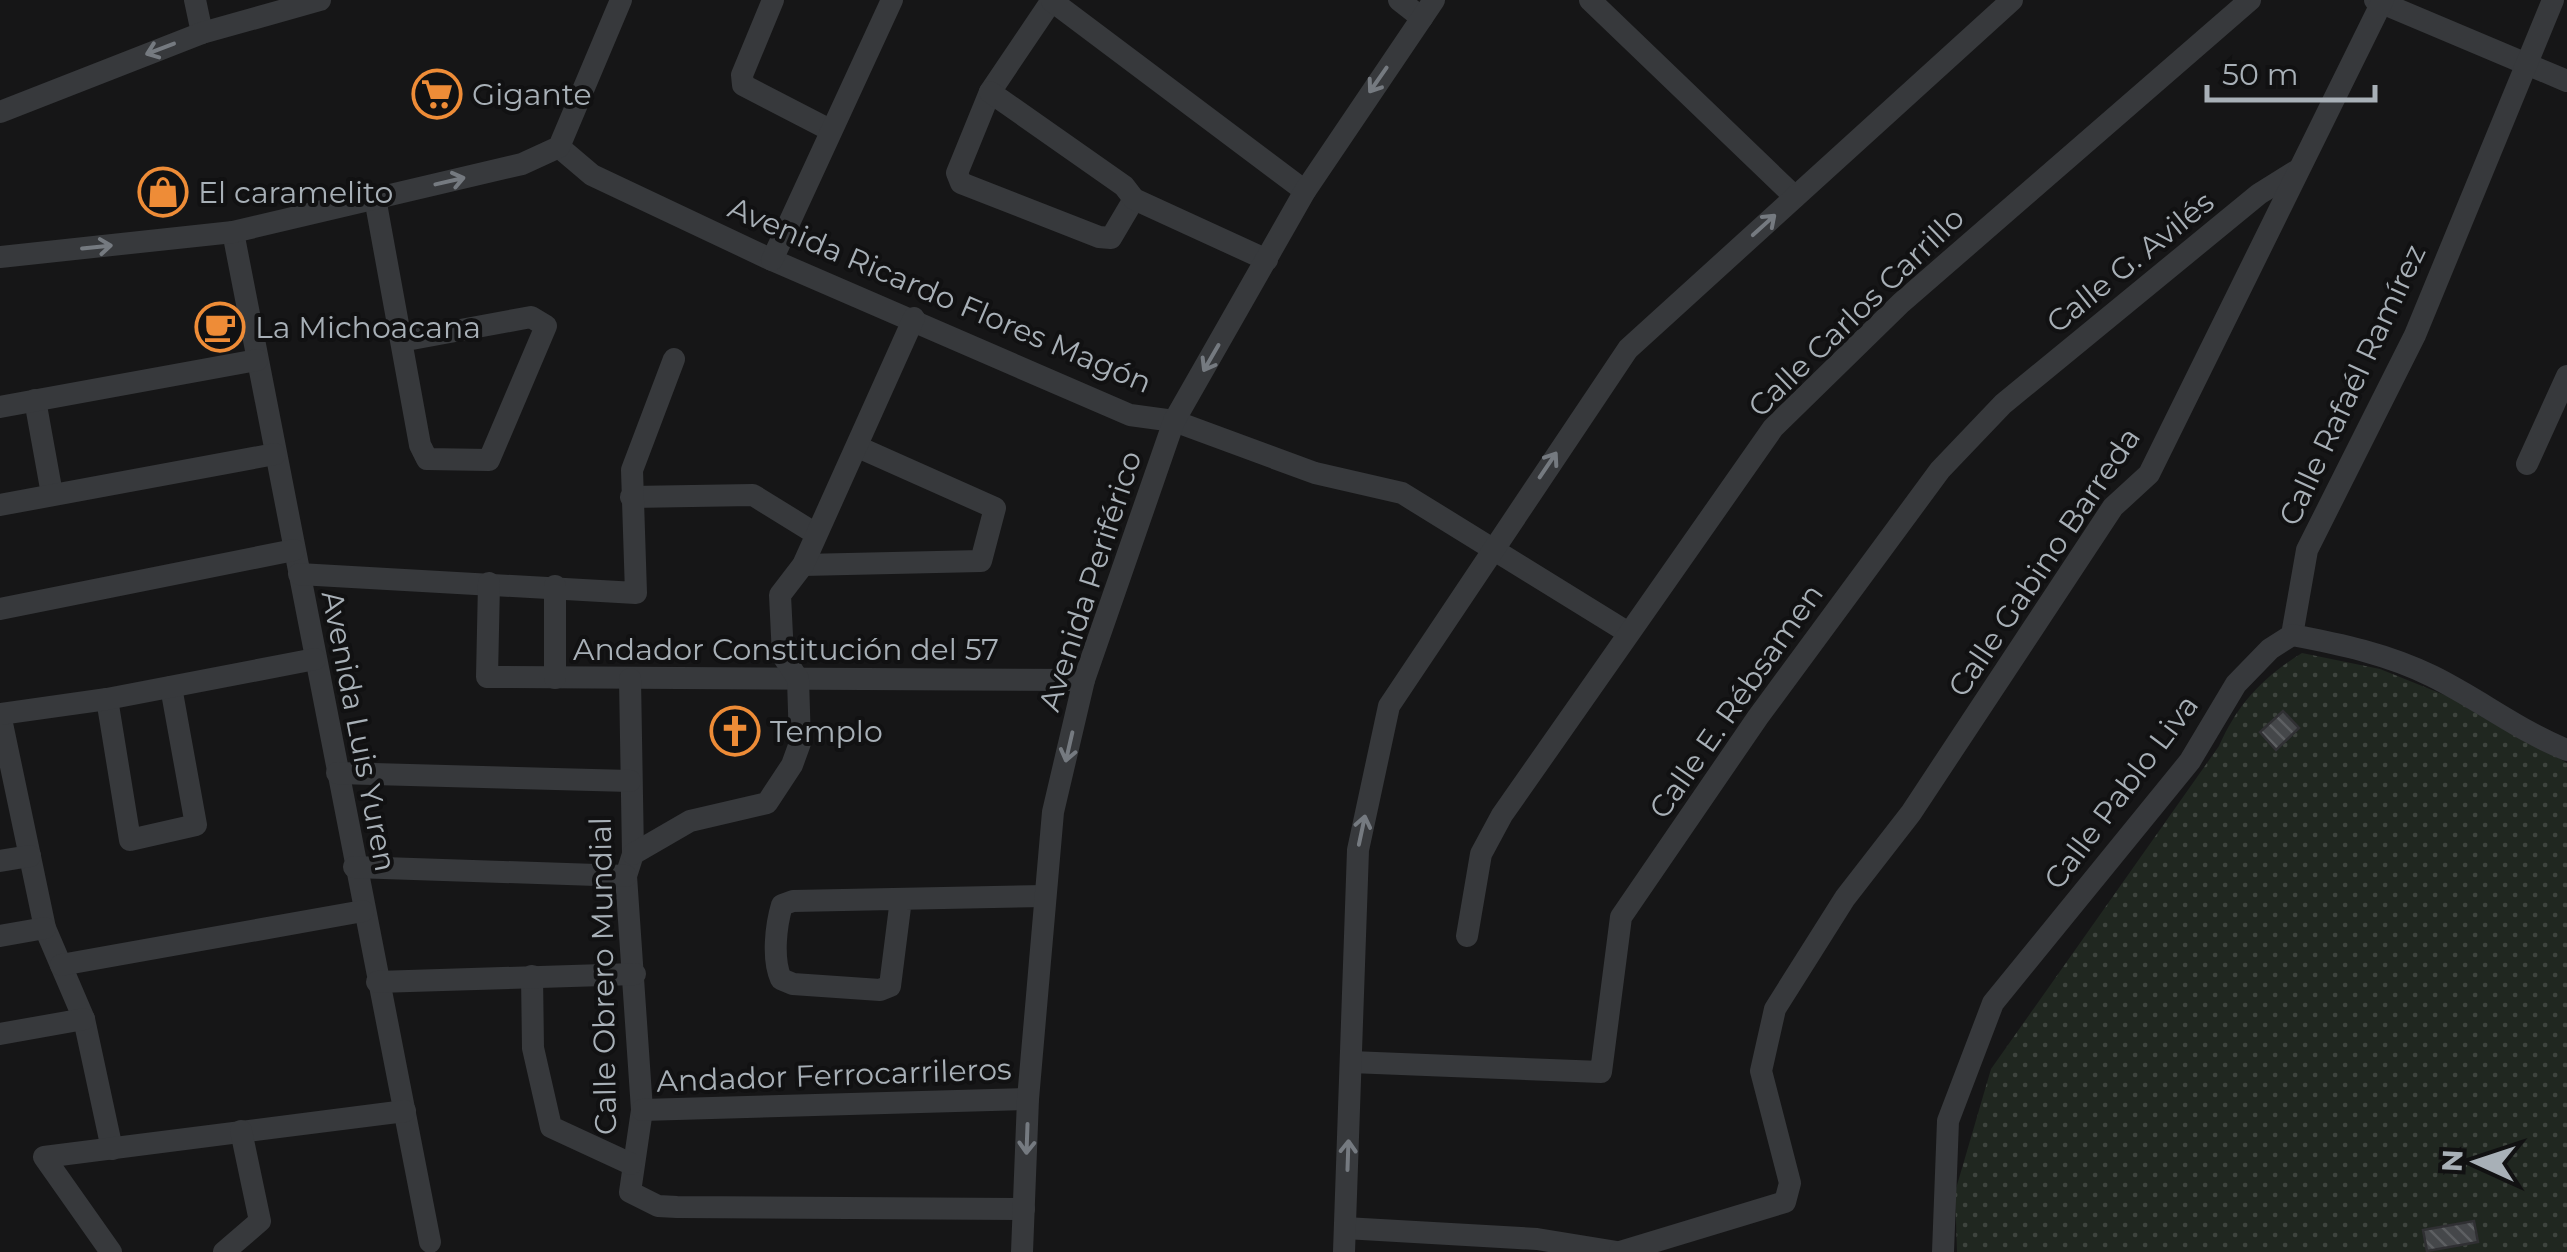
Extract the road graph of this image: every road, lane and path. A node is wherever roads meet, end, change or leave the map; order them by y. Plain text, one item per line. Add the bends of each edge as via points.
1 (195, 0) edge
2 (320, 0) edge
3 (620, 0) edge
4 (773, 0) edge
5 (1052, 0) edge
6 (1399, 0) edge
7 (1590, 0) edge
8 (2012, 0) edge
9 (2250, 0) edge
10 (2553, 0) edge
11 (2380, 1) edge
12 (882, 3) edge
13 (1428, 9) edge
14 (202, 33) junction
15 (2524, 63) junction
16 (2567, 81) edge
17 (990, 92) junction
18 (0, 112) edge
19 (830, 130) junction
20 (559, 147) junction
21 (2298, 170) junction
22 (1304, 191) junction
23 (1795, 197) junction
24 (375, 198) junction
25 (1134, 199) junction
26 (233, 232) junction
27 (0, 257) edge
28 (772, 260) junction
29 (1267, 260) junction
30 (914, 318) junction
31 (401, 342) junction
32 (674, 358) dead end
33 (257, 360) junction
34 (2567, 376) edge
35 (36, 400) junction
36 (2003, 404) joint
37 (0, 407) edge
38 (1174, 421) junction
39 (858, 447) junction
40 (275, 454) junction
41 (2527, 464) dead end
42 (52, 494) junction
43 (632, 497) junction
44 (0, 505) edge
45 (816, 534) junction
46 (1494, 547) junction
47 (297, 562) junction
48 (803, 565) junction
49 (489, 582) junction
50 (556, 586) junction
51 (0, 609) edge
52 (1628, 632) junction
53 (2292, 635) junction
54 (315, 659) junction
55 (556, 678) junction
56 (630, 679) junction
57 (798, 679) junction
58 (1084, 680) junction
59 (171, 687) junction
60 (107, 699) junction
61 (0, 714) edge
62 (2567, 750) edge
63 (338, 773) junction
64 (630, 781) junction
65 (30, 856) junction
66 (0, 861) edge
67 (630, 865) junction
68 (354, 867) junction
69 (1044, 896) junction
70 (902, 899) junction
71 (363, 911) junction
72 (45, 928) junction
73 (0, 936) edge
74 (1468, 936) dead end
75 (61, 966) junction
76 (635, 974) junction
77 (532, 976) junction
78 (377, 982) junction
79 (84, 1020) junction
80 (0, 1034) edge
81 (1352, 1062) junction
82 (1028, 1099) junction
83 (405, 1110) junction
84 (642, 1110) junction
85 (241, 1132) junction
86 (112, 1149) junction
87 (632, 1164) junction
88 (1024, 1209) junction
89 (1345, 1228) junction
90 (425, 1247) edge
91 (112, 1252) edge
92 (224, 1252) edge
93 (453, 1252) edge
94 (1022, 1252) edge
95 (1344, 1252) edge
96 (1618, 1252) edge
97 (1943, 1252) edge

1 - 14 street
2 - 14 street
3 - 20 street
4 - 19 street via 743,85
5 - 17 street
5 - 22 street
6 - 13 street
7 - 23 street
8 - 23 street
9 - 52 street, Calle Carlos Carrillo via 1826,373 1772,428
10 - 15 street, Calle Rafaél Ramírez
11 - 15 street
11 - 21 street, Calle Gabino Barreda
12 - 19 street
13 -> 22 street, Avenida Periférico
14 -> 18 street
15 - 16 street
15 - 53 street, Calle Rafaél Ramírez via 2414,335 2308,550
17 - 25 street
17 - 25 street via 957,174 969,190 1111,238
19 - 28 street
24 -> 20 street via 522,164
20 - 28 street, Avenida Ricardo Flores Magón via 592,175
21 - 36 street, Calle G. Avilés via 2259,194
21 - 96 street, Calle Gabino Barreda via 2149,474 2113,506 1775,1009 1761,1071 1790,1183 1785,1202
22 - 29 street, Avenida Periférico
46 -> 23 street via 1628,349
24 - 26 street
24 - 31 street
25 - 29 street
27 -> 26 street
26 - 33 street, Avenida Luis Yuren
28 - 30 street, Avenida Ricardo Flores Magón
29 -> 38 street, Avenida Periférico
30 - 38 street, Avenida Ricardo Flores Magón via 1130,414
30 - 39 street
31 - 31 street via 422,454 489,460 546,326 531,317
32 - 43 street via 639,446
33 - 35 street
33 - 40 street, Avenida Luis Yuren
34 - 41 street
35 - 37 street
35 - 42 street
36 - 81 street, Calle E. Rébsamen via 1940,470 1622,917 1602,1072
38 - 46 street, Avenida Ricardo Flores Magón via 1315,473 1402,493
38 - 58 street, Avenida Periférico
39 - 45 street
39 - 48 street via 995,508 981,561
40 - 42 street
40 - 47 street, Avenida Luis Yuren
42 - 44 street
43 - 45 street via 753,496
43 - 50 street via 636,593
45 - 48 street
46 - 52 street, Avenida Ricardo Flores Magón
81 -> 46 street via 1358,850 1389,706
47 - 49 street
47 - 51 street
47 - 54 street, Avenida Luis Yuren
48 - 57 street via 780,595 783,656
49 - 50 street
49 - 55 street, Andador Constitución del 57 via 487,677
50 - 55 street
52 - 74 street, Calle Carlos Carrillo via 1502,814 1482,854
53 - 62 street via 2395,660
53 - 97 street, Calle Pablo Liva via 2236,684 2190,761 1993,1003 1948,1121
54 - 59 street
54 - 63 street, Avenida Luis Yuren
55 - 56 street, Andador Constitución del 57
56 - 57 street, Andador Constitución del 57
56 - 64 street, Calle Obrero Mundial
57 - 58 street, Andador Constitución del 57
57 - 67 street via 800,743 767,803 690,821
58 -> 69 street, Avenida Periférico via 1054,812
59 - 60 street
59 - 60 street via 196,825 130,840
60 - 61 street
61 - 65 street
63 - 64 street
63 - 68 street, Avenida Luis Yuren
64 - 67 street, Calle Obrero Mundial
65 - 66 street
65 - 72 street
67 - 68 street
67 - 76 street, Calle Obrero Mundial
68 - 71 street, Avenida Luis Yuren
69 - 70 street
69 - 82 street, Avenida Periférico
70 - 70 street via 782,904 776,969 781,979 890,986
71 - 75 street
71 - 78 street, Avenida Luis Yuren
72 - 73 street
72 - 75 street
75 - 79 street
76 - 77 street
76 - 84 street, Calle Obrero Mundial
77 - 78 street
77 - 87 street via 534,1048 551,1127
78 - 83 street, Avenida Luis Yuren
79 - 80 street
79 - 86 street
89 -> 81 street
82 - 84 street, Andador Ferrocarrileros
82 -> 88 street, Avenida Periférico
83 - 85 street
83 - 90 street, Avenida Luis Yuren
84 - 87 street, Calle Obrero Mundial
85 - 86 street
85 - 92 street via 260,1220
86 - 91 street via 44,1157
87 - 88 street, Calle Obrero Mundial via 630,1192 678,1207
88 - 94 street, Avenida Periférico
89 - 95 street
89 - 96 street via 1538,1238
90 - 93 street

